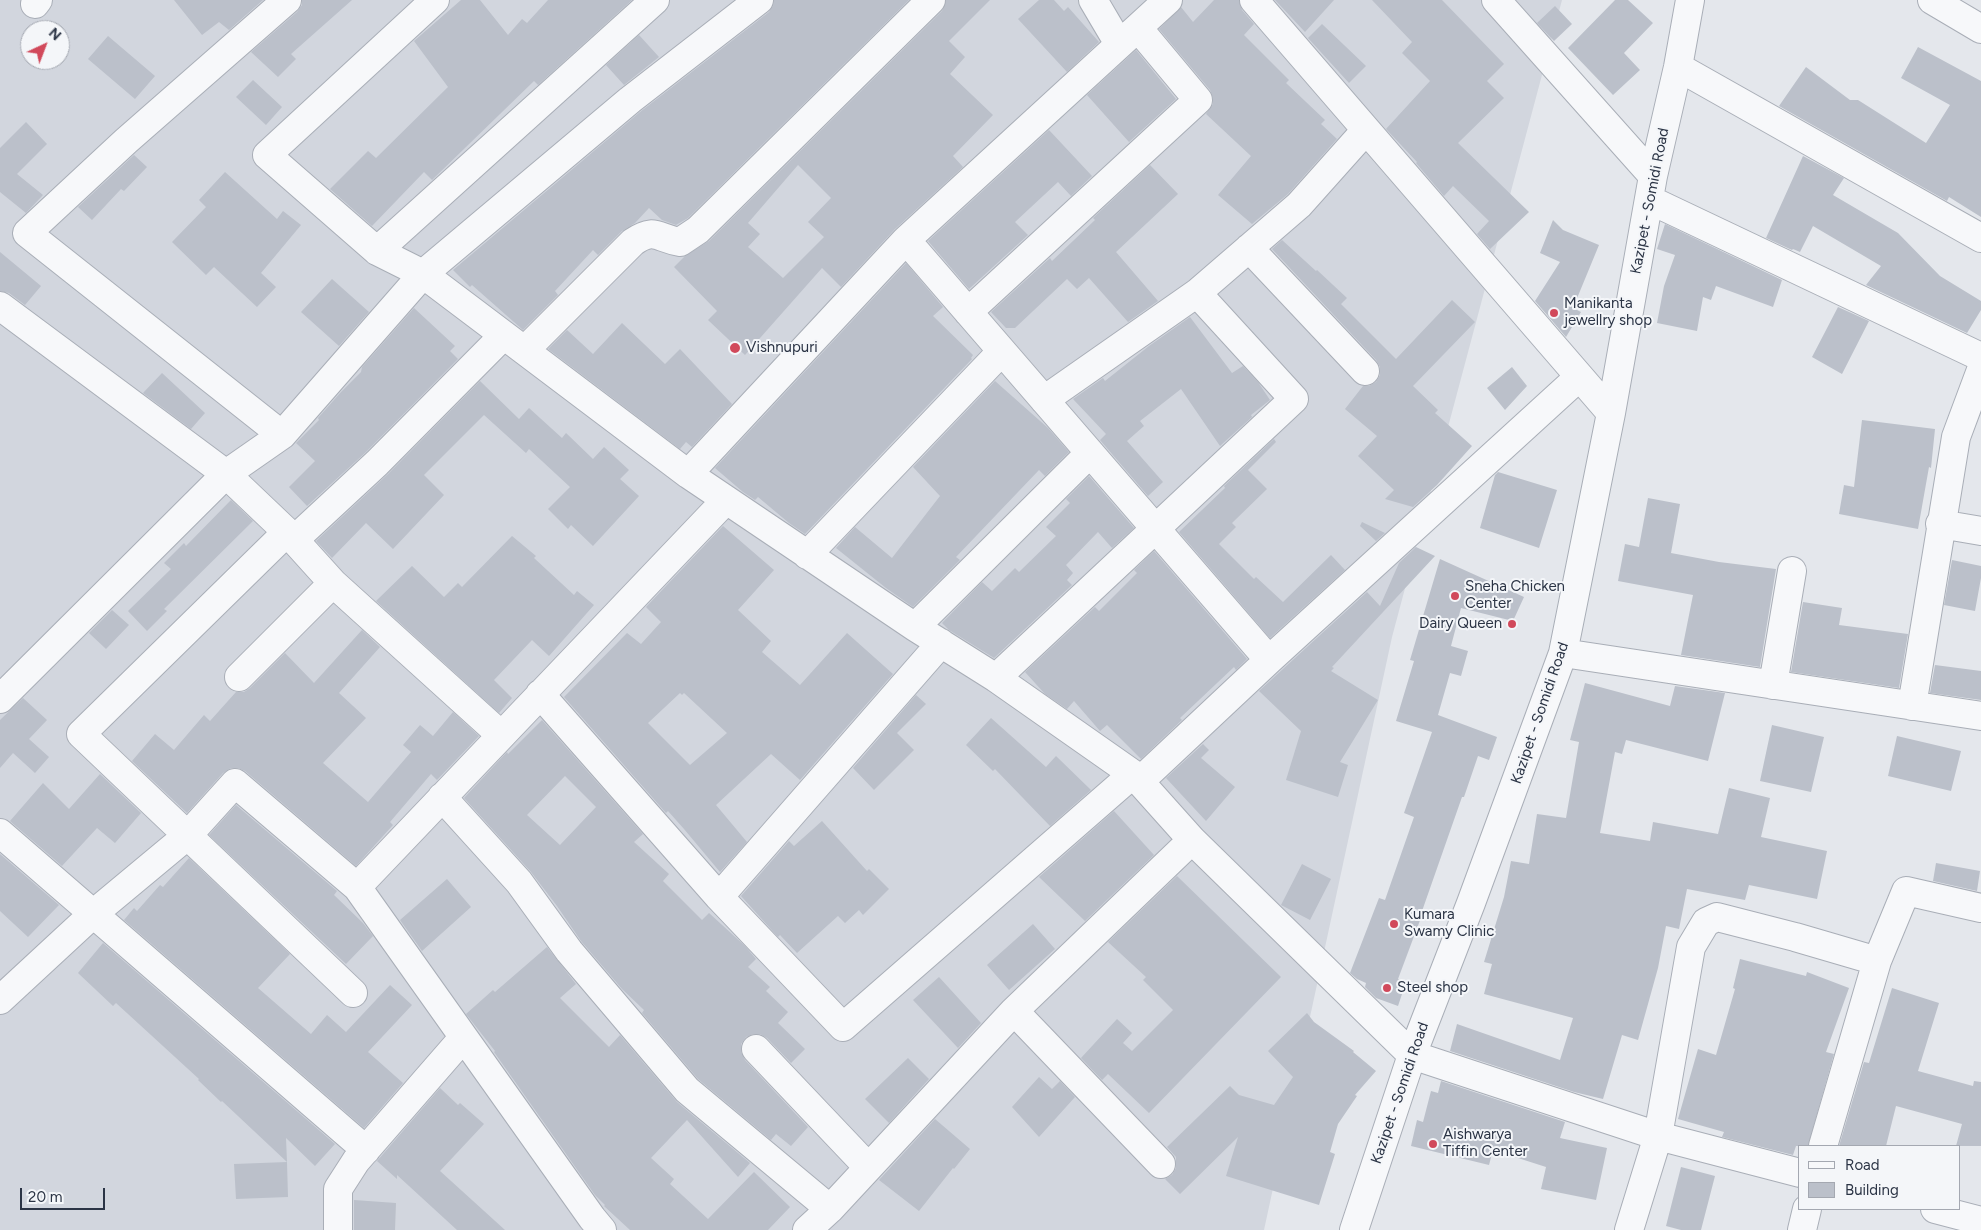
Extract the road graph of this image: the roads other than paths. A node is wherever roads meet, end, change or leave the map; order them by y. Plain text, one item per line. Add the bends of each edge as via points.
1 (287, 0) edge
2 (435, 0) edge
3 (655, 0) edge
4 (759, 0) edge
5 (931, 0) edge
6 (1093, 0) edge
7 (1168, 0) edge
8 (1254, 0) edge
9 (1496, 0) edge
10 (1690, 0) edge
11 (1932, 0) edge
12 (1981, 29) edge
13 (1128, 36) junction
14 (1678, 67) junction
15 (1366, 130) junction
16 (1651, 188) junction
17 (1981, 238) edge
18 (906, 240) junction
19 (1249, 248) junction
20 (378, 251) junction
21 (423, 274) junction
22 (1197, 293) junction
23 (0, 306) edge
24 (968, 312) junction
25 (515, 343) junction
26 (1002, 351) junction
27 (1981, 357) edge
28 (1981, 370) edge
29 (1365, 371) dead end
30 (1578, 378) junction
31 (1976, 399) edge
32 (1044, 400) junction
33 (1611, 413) junction
34 (282, 435) junction
35 (1090, 453) junction
36 (226, 474) junction
37 (688, 474) junction
38 (726, 500) junction
39 (1940, 524) junction
40 (1155, 529) junction
41 (1981, 531) edge
42 (291, 536) junction
43 (807, 555) junction
44 (1792, 572) dead end
45 (333, 583) junction
46 (915, 627) junction
47 (941, 644) junction
48 (1563, 653) junction
49 (1269, 660) junction
50 (238, 677) dead end
51 (996, 678) junction
52 (1773, 684) junction
53 (540, 694) junction
54 (0, 699) edge
55 (1912, 706) junction
56 (1981, 716) edge
57 (501, 735) junction
58 (1137, 778) junction
59 (442, 797) junction
60 (0, 833) edge
61 (188, 835) junction
62 (1192, 840) junction
63 (357, 887) junction
64 (719, 897) junction
65 (1981, 908) edge
66 (93, 914) junction
67 (1877, 961) junction
68 (353, 993) dead end
69 (0, 1000) edge
70 (1014, 1011) junction
71 (463, 1038) junction
72 (756, 1050) dead end
73 (1412, 1055) junction
74 (1658, 1136) junction
75 (1823, 1145) edge
76 (366, 1150) junction
77 (1161, 1164) dead end
78 (868, 1167) junction
79 (1798, 1172) edge
80 (830, 1209) junction
81 (1807, 1210) edge
82 (1939, 1210) edge
83 (1981, 1221) edge
84 (590, 1226) edge
85 (338, 1230) edge
86 (807, 1230) edge
87 (1354, 1230) edge
88 (1629, 1230) edge
89 (1802, 1230) edge

1 - 34 street via 27,233
2 - 20 street via 267,155
3 - 20 street
4 - 21 street via 630,100
5 - 25 street via 698,230 680,242 644,234
6 - 13 street
7 - 13 street
8 - 15 street
9 - 16 street
10 - 14 street, Kazipet - Somidi Road
11 - 12 street
13 - 18 street
13 - 24 street via 1198,100
14 - 16 street, Kazipet - Somidi Road
14 - 17 street
15 - 19 street via 1299,205
15 - 30 street
16 - 27 street
16 - 33 street, Kazipet - Somidi Road
18 - 24 street
18 - 37 street
19 - 22 street
19 - 29 street
20 - 21 street
21 - 25 street
21 - 34 street
22 - 32 street
22 - 40 street via 1294,399
23 - 36 street
24 - 26 street
25 - 37 street
25 - 42 street
26 - 32 street
26 - 43 street
28 - 31 street
30 - 33 street
30 - 49 street
31 - 39 street via 1956,437
32 - 35 street
33 - 48 street, Kazipet - Somidi Road
34 - 36 street
35 - 40 street
35 - 46 street
36 - 42 street
36 - 54 street
37 - 38 street
38 - 43 street
38 - 53 street
39 - 41 street
39 - 55 street
40 - 49 street
40 - 51 street
42 - 45 street
42 - 61 street via 81,734
43 - 46 street
44 - 52 street
45 - 50 street
45 - 57 street
46 - 47 street
47 - 51 street
47 - 64 street
48 - 52 street
48 - 73 street, Kazipet - Somidi Road
49 - 58 street
51 - 58 street
52 - 55 street
53 - 57 street
53 - 64 street
55 - 56 street
57 - 59 street
58 - 62 street
58 - 64 street via 843,1027
59 - 63 street
59 - 80 street via 519,882 569,951 687,1090
60 - 66 street
61 - 63 street via 235,783
61 - 66 street
61 - 68 street
62 - 70 street
62 - 73 street
63 - 71 street
65 - 67 street via 1906,891
66 - 69 street
66 - 76 street
67 - 74 street via 1717,917 1706,922 1691,947
67 - 75 street
70 - 77 street
70 - 78 street
71 - 76 street
71 - 84 street
72 - 78 street
73 - 74 street
73 - 87 street, Kazipet - Somidi Road
74 - 79 street
74 - 88 street
76 - 85 street via 338,1189
78 - 80 street
80 - 86 street
81 - 89 street
82 - 83 street

